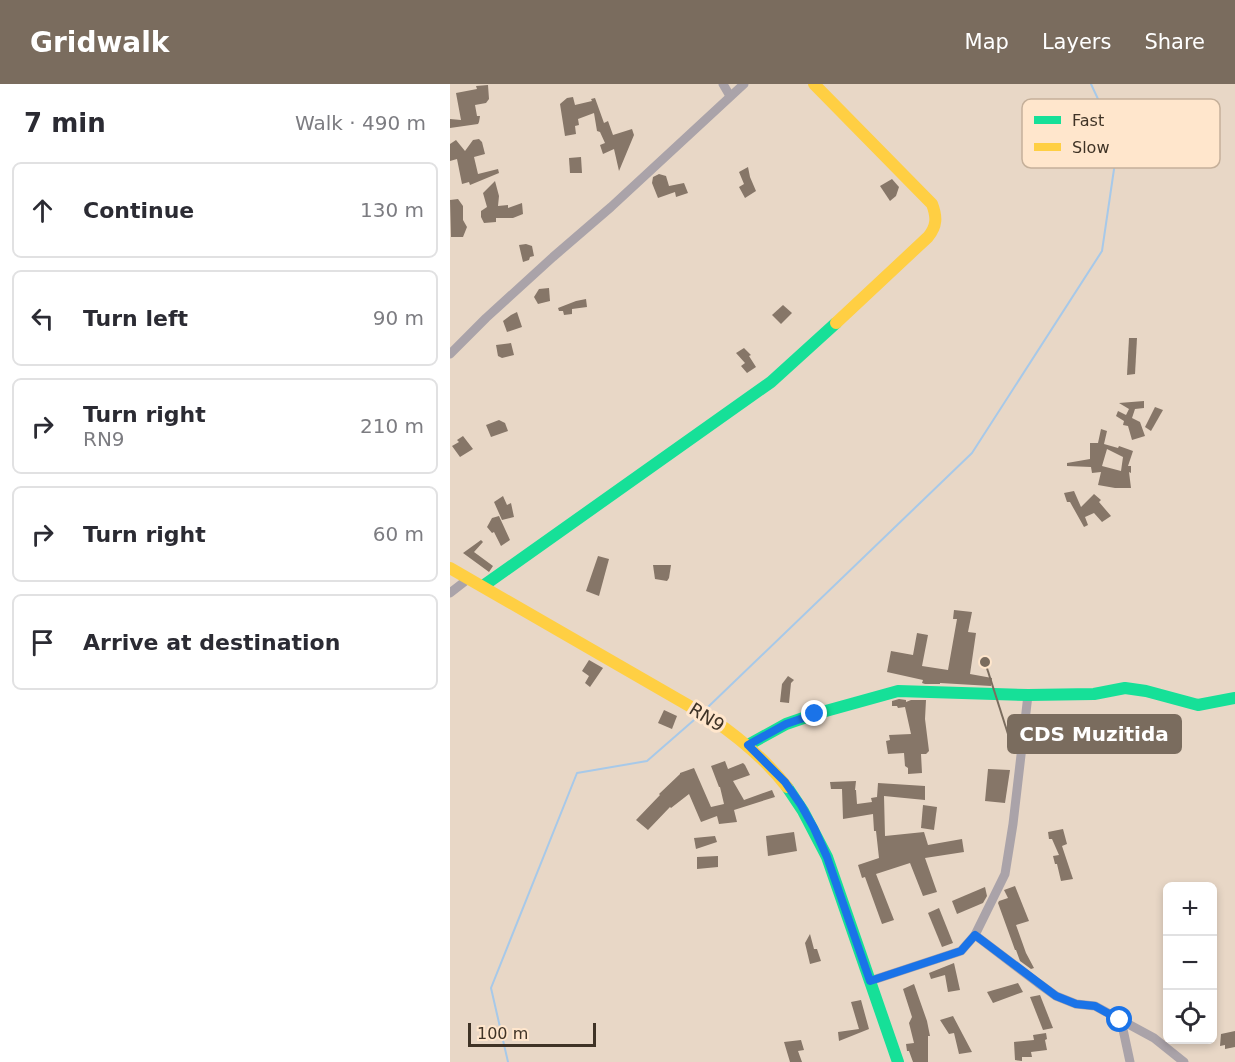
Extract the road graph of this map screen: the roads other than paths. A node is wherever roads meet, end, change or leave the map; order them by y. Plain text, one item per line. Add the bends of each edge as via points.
1 (723, 84) edge
2 (744, 84) edge
3 (814, 84) edge
4 (730, 96) junction
5 (450, 354) edge
6 (450, 568) edge
7 (468, 579) junction
8 (483, 586) junction
9 (450, 592) edge
10 (1028, 695) junction
11 (1235, 698) edge
12 (748, 745) junction
13 (975, 935) junction
14 (870, 981) junction
15 (1120, 1020) junction
16 (898, 1062) edge
17 (1130, 1062) edge
18 (1184, 1062) edge

1 - 4 street
2 - 4 street
3 - 8 street via 932,204 937,218 930,236 771,382
4 - 5 street
6 - 7 street, RN9
7 - 8 street, RN9
7 - 9 street
8 - 12 street, RN9 via 712,719
10 - 11 street via 1094,694 1125,688 1198,705
10 - 12 street via 898,692 786,724
10 - 13 street via 1005,874
12 - 14 street, RN9 via 785,782 814,828
13 - 14 street via 961,951
13 - 15 street via 1056,996 1095,1006
14 - 16 street, RN9
15 - 17 street
15 - 18 street via 1154,1038

